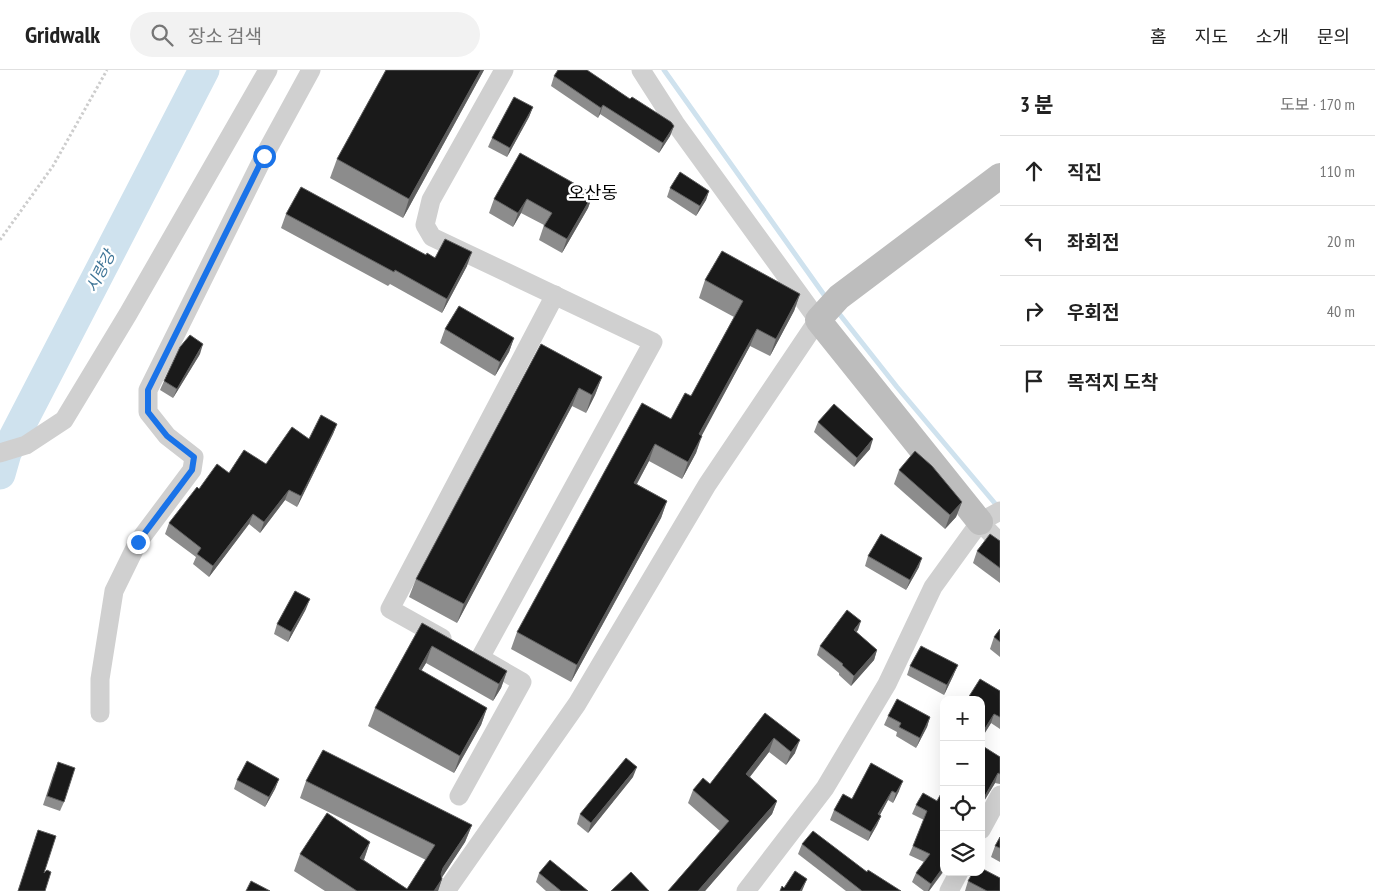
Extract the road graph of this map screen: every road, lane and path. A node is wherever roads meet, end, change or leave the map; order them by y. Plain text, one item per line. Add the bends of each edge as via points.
1 (107, 70) edge
2 (268, 70) edge
3 (311, 70) edge
4 (504, 70) edge
5 (641, 70) edge
6 (1000, 176) edge
7 (0, 240) edge
8 (554, 295) junction
9 (828, 310) junction
10 (0, 453) edge
11 (990, 517) edge
12 (1000, 542) edge
13 (467, 651) junction
14 (100, 713) dead end
15 (1000, 795) edge
16 (459, 796) dead end
17 (985, 823) edge
18 (957, 876) edge
19 (446, 891) edge
20 (746, 891) edge
21 (949, 891) edge

1 - 7 path via 53,166
2 - 10 street via 64,420 26,445
3 - 14 street via 264,156 148,390 148,412 167,436 194,457 192,470 138,542 114,591 100,679
4 - 8 street via 431,200 425,225 432,237
5 - 9 street via 675,123
6 - 9 street
8 - 13 street via 390,609
8 - 13 street via 652,342
9 - 11 street
9 - 19 street via 706,485 577,704
11 - 12 street
11 - 20 street via 933,587 887,684 825,788
13 - 16 street via 522,682
15 - 17 street
18 - 21 street

